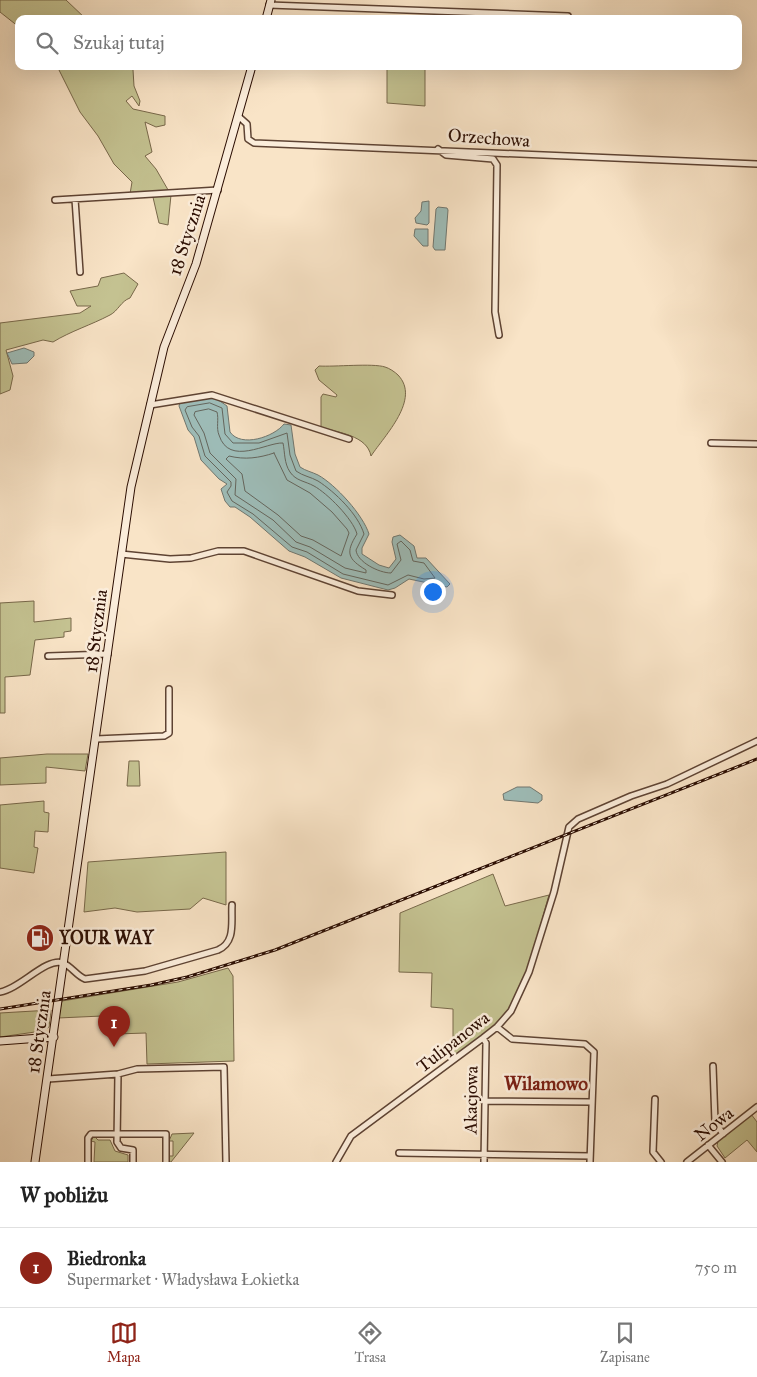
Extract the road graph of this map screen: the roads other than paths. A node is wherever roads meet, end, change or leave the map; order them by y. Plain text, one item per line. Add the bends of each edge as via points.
1 (270, 3) edge
2 (545, 15) edge
3 (251, 70) edge
4 (238, 116) junction
5 (438, 149) junction
6 (757, 164) edge
7 (218, 190) junction
8 (75, 199) junction
9 (55, 200) dead end
10 (80, 272) dead end
11 (499, 335) dead end
12 (150, 405) junction
13 (349, 439) dead end
14 (711, 443) dead end
15 (757, 444) edge
16 (121, 554) junction
17 (392, 595) dead end
18 (108, 654) junction
19 (48, 656) dead end
20 (169, 689) dead end
21 (96, 739) junction
22 (757, 741) edge
23 (232, 906) dead end
24 (64, 963) junction
25 (0, 992) edge
26 (497, 1027) junction
27 (54, 1037) junction
28 (483, 1038) junction
29 (0, 1041) edge
30 (713, 1066) dead end
31 (118, 1074) junction
32 (48, 1079) junction
33 (655, 1099) dead end
34 (484, 1101) junction
35 (591, 1102) junction
36 (757, 1107) edge
37 (116, 1134) junction
38 (723, 1134) junction
39 (708, 1145) junction
40 (399, 1153) dead end
41 (484, 1155) junction
42 (590, 1156) junction
43 (35, 1162) edge
44 (88, 1162) edge
45 (133, 1162) edge
46 (166, 1162) edge
47 (226, 1162) edge
48 (336, 1162) edge
49 (484, 1162) edge
50 (590, 1162) edge
51 (661, 1162) edge
52 (687, 1162) edge
53 (722, 1162) edge

1 - 2 street
3 - 4 street, 18 Stycznia
4 - 5 street, Orzechowa via 247,124 248,139 254,143
4 - 7 street, 18 Stycznia
5 - 6 street, Orzechowa via 468,153
5 - 11 street via 446,155 493,160 497,165 496,312
7 - 8 street
7 - 12 street, 18 Stycznia via 196,264 164,347
8 - 9 street
8 - 10 street
12 - 13 street via 212,395
12 - 16 street, 18 Stycznia via 131,487
14 - 15 street
16 - 17 street via 170,559 218,551 244,551 358,591
16 - 18 street, 18 Stycznia
18 - 19 street
18 - 21 street, 18 Stycznia
20 - 21 street via 169,733 164,736
21 - 24 street, 18 Stycznia
22 - 26 street, Tulipanowa via 667,784 578,819 569,827 554,892 529,972 514,1006
23 - 24 street via 231,938 225,947 218,950 145,971 86,979
24 - 25 street via 48,964 16,987
24 - 27 street, 18 Stycznia
26 - 28 street, Tulipanowa
26 - 35 street via 512,1039 585,1044 594,1052
27 - 29 street
27 - 32 street, 18 Stycznia
28 - 34 street, Akacjowa via 486,1043
28 - 48 street, Tulipanowa via 351,1136
30 - 38 street via 715,1122
31 - 32 street
31 - 37 street
31 - 47 street via 138,1069 224,1066
32 - 43 street, 18 Stycznia
33 - 51 street via 653,1152
34 - 35 street
34 - 41 street, Akacjowa
35 - 42 street
36 - 38 street, Nowa
37 - 44 street via 91,1134 88,1138
37 - 45 street via 119,1146 133,1150
37 - 46 street via 166,1134
38 - 39 street, Nowa
39 - 52 street, Nowa
39 - 53 street
40 - 41 street
41 - 42 street
41 - 49 street, Akacjowa
42 - 50 street

